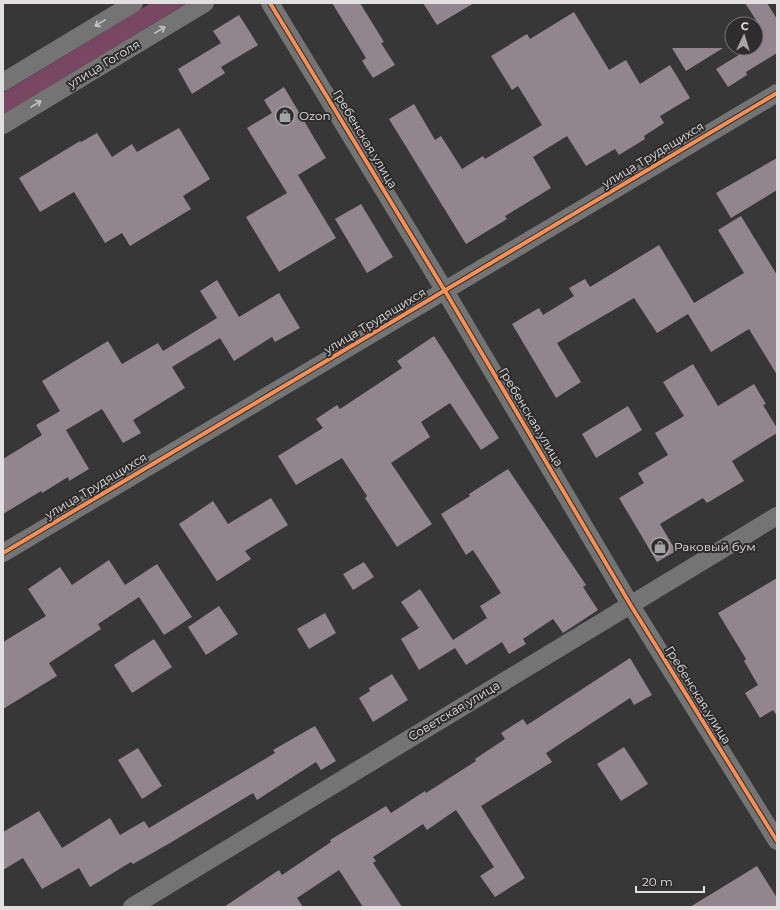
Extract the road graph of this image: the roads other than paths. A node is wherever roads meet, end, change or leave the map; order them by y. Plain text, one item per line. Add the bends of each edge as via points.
1 (134, 3) edge
2 (205, 3) edge
3 (270, 3) edge
4 (3, 82) edge
5 (777, 93) edge
6 (3, 124) edge
7 (445, 291) junction
8 (777, 516) edge
9 (3, 553) edge
10 (630, 604) junction
11 (777, 841) edge
12 (132, 907) edge

1 -> 4 street
6 -> 2 street, улица Гоголя
3 - 7 street, Гребенская улица
5 - 7 street, улица Трудящихся
7 - 9 street, улица Трудящихся
7 - 10 street, Гребенская улица
8 - 10 street, Советская улица
10 - 11 street, Гребенская улица
10 - 12 street, Советская улица

